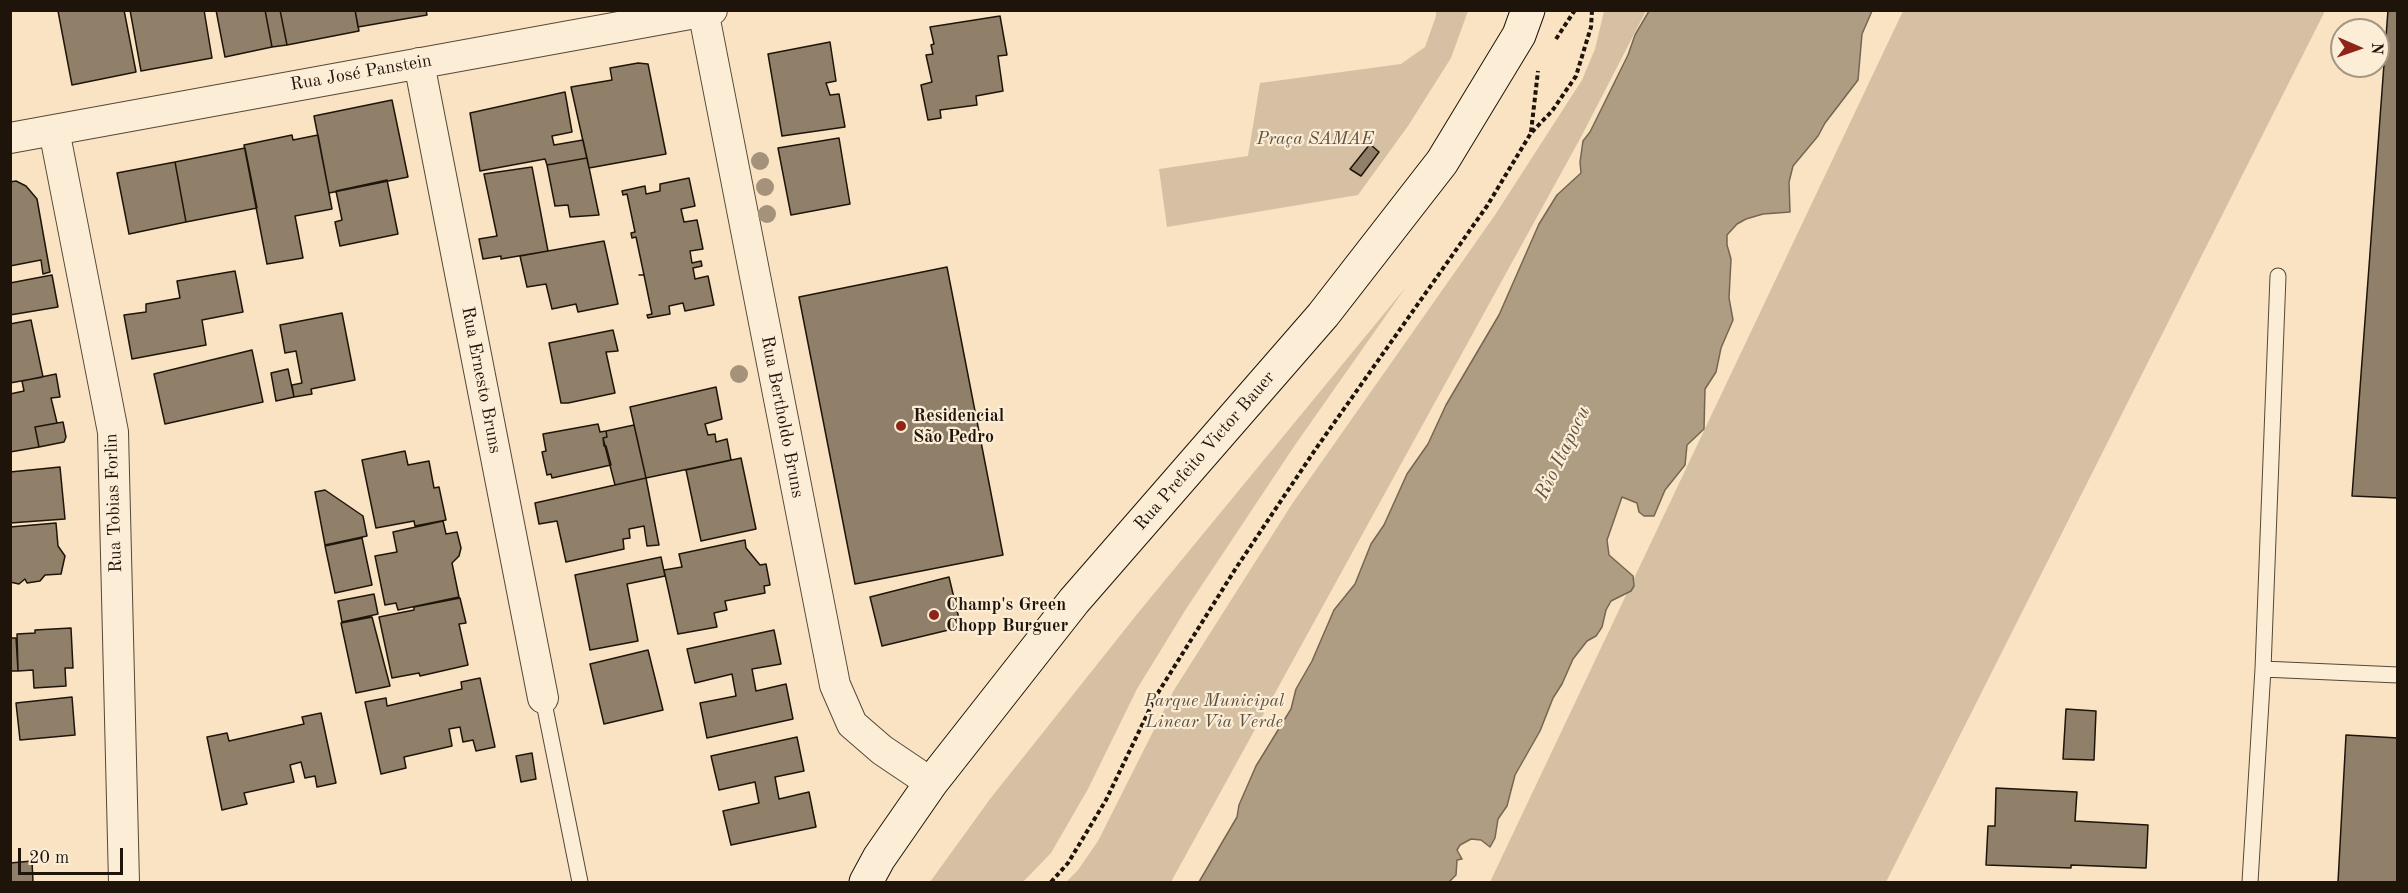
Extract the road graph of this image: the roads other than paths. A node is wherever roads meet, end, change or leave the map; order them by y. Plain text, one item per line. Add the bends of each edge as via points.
1 (1528, 10) edge
2 (706, 11) edge
3 (418, 63) junction
4 (54, 130) junction
5 (10, 138) edge
6 (2278, 276) dead end
7 (2263, 669) junction
8 (2397, 675) edge
9 (543, 698) joint
10 (931, 783) junction
11 (124, 882) edge
12 (580, 882) edge
13 (866, 882) edge
14 (2250, 882) edge

1 - 10 main road, Rua Prefeito Victor Bauer via 1519,35 1442,162 1323,315 1074,601
2 - 3 street, Rua José Panstein
2 - 10 street, Rua Bertholdo Bruns via 835,685 852,724
3 - 4 street, Rua José Panstein
3 - 9 street, Rua Ernesto Bruns
4 - 5 street, Rua José Panstein
4 - 11 street, Rua Tobias Forlin via 113,432
6 - 7 lane
7 - 8 lane
7 - 14 lane
9 - 12 lane
10 - 13 main road, Rua Prefeito Victor Bauer

